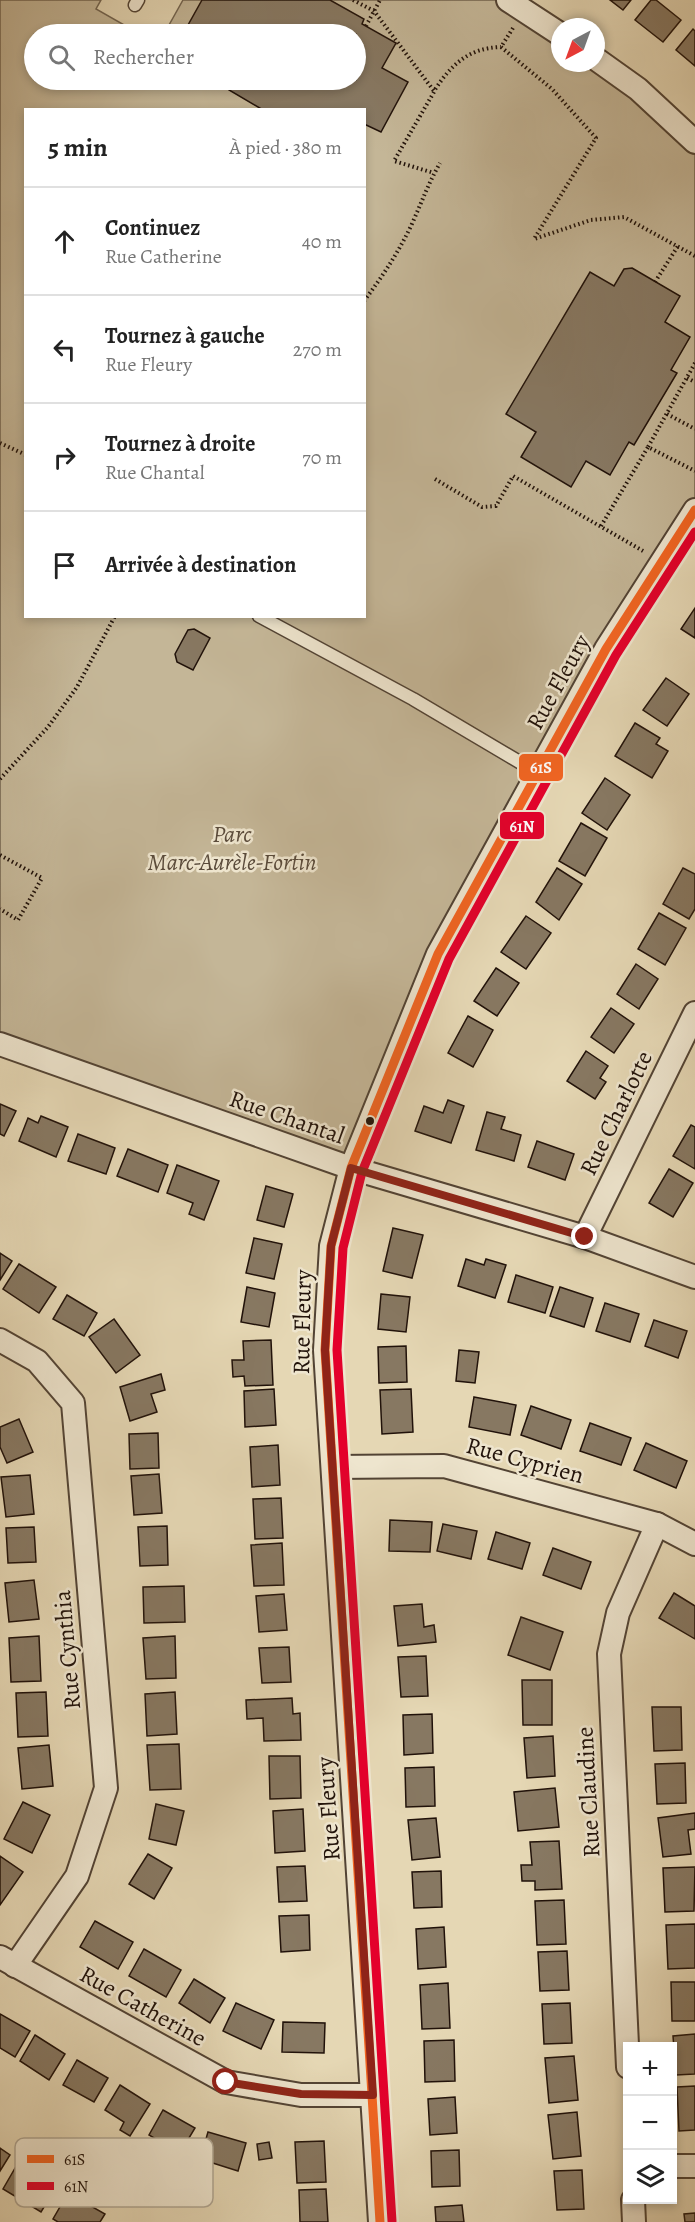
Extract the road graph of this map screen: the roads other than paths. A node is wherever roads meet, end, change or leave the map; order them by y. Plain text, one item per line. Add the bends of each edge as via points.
1 (508, 0) edge
2 (551, 28) edge
3 (605, 65) edge
4 (695, 142) edge
5 (695, 510) edge
6 (687, 538) edge
7 (263, 618) edge
8 (538, 773) junction
9 (695, 1013) edge
10 (0, 1044) edge
11 (351, 1168) junction
12 (585, 1237) junction
13 (695, 1277) edge
14 (0, 1340) edge
15 (334, 1467) junction
16 (657, 1524) junction
17 (695, 1544) edge
18 (7, 1962) edge
19 (626, 2042) edge
20 (373, 2095) junction
21 (677, 2166) edge
22 (695, 2166) edge
23 (633, 2204) edge
24 (380, 2222) edge
25 (634, 2222) edge

1 - 2 street
3 - 4 street via 638,89
5 - 6 street, Rue Fleury
6 - 8 street, Rue Fleury via 661,563 606,649
7 - 8 lane via 413,699
8 - 11 street, Rue Fleury via 438,954
9 - 12 street, Rue Charlotte
10 - 11 street, Rue Chantal
11 - 12 street, Rue Chantal
11 - 15 street, Rue Fleury via 331,1246 325,1350
12 - 13 street, Rue Chantal
14 - 18 street, Rue Cynthia via 37,1361 73,1402 106,1788 77,1876
15 - 16 street, Rue Cyprien via 444,1466
15 - 20 street, Rue Fleury
16 - 17 street, Rue Cyprien
16 - 19 street, Rue Claudine via 618,1613 609,1654
18 - 20 street, Rue Catherine via 226,2082 301,2094
20 - 24 street, Rue Fleury
21 - 22 street
23 - 25 street

